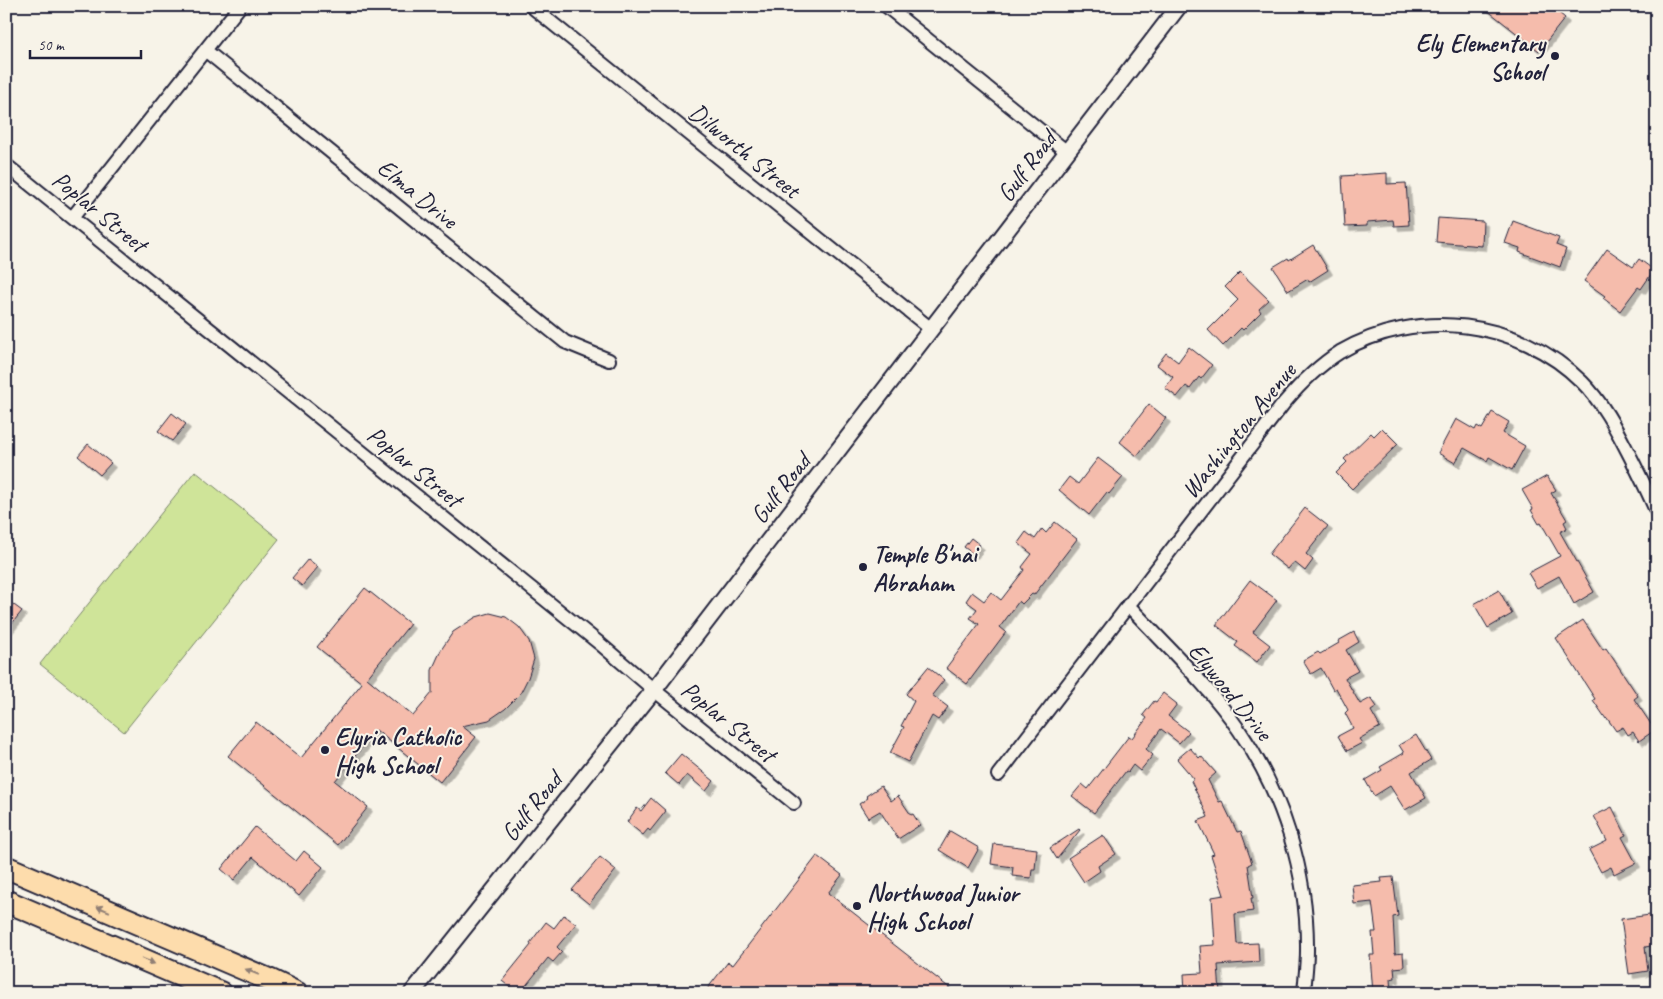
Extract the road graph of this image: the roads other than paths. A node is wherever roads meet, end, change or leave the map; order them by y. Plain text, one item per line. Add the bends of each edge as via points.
1 (240, 6) edge
2 (530, 6) edge
3 (886, 6) edge
4 (1179, 6) edge
5 (205, 50) junction
6 (1067, 152) junction
7 (6, 165) edge
8 (72, 218) junction
9 (931, 330) junction
10 (609, 360) dead end
11 (1657, 513) edge
12 (1128, 605) junction
13 (654, 690) junction
14 (998, 775) dead end
15 (794, 803) dead end
16 (6, 868) edge
17 (6, 901) edge
18 (222, 993) edge
19 (297, 993) edge
20 (412, 993) edge
21 (1304, 993) edge

1 - 5 street
2 - 9 street, Dilworth Street
3 - 6 street
4 - 6 street, Gulf Road
5 - 8 street
5 - 10 street, Elma Drive via 565,342
6 - 9 street, Gulf Road
7 - 8 street, Poplar Street
8 - 13 street, Poplar Street
9 - 13 street, Gulf Road
11 - 12 street, Washington Avenue via 1603,407 1554,359 1524,342 1491,331 1440,324 1405,328 1348,348 1300,384
12 - 14 street, Washington Avenue
12 - 21 street, Elywood Drive via 1219,704 1243,737 1272,788 1285,820 1302,885 1307,952
13 - 15 street, Poplar Street
13 - 20 street, Gulf Road
19 -> 16 highway
17 -> 18 highway

